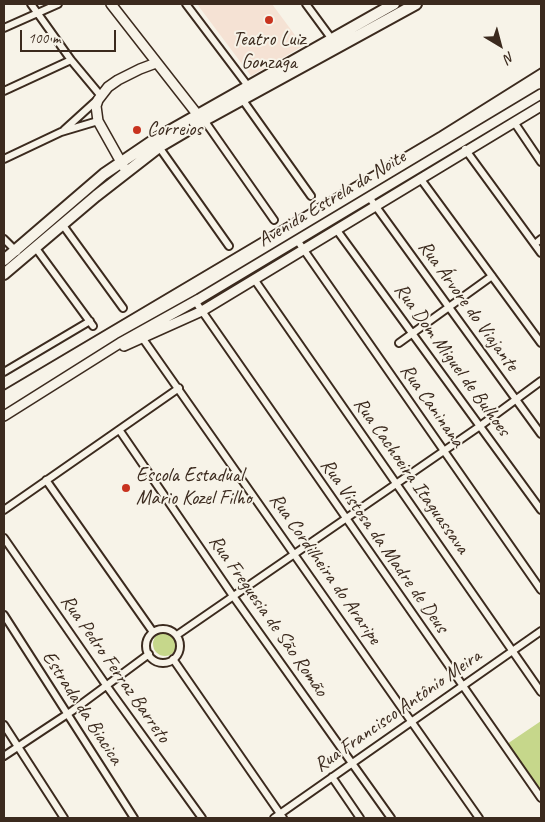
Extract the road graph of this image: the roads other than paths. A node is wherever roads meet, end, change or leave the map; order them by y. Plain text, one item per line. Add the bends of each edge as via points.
1 (31, 4) edge
2 (58, 4) edge
3 (111, 4) edge
4 (186, 4) edge
5 (306, 4) edge
6 (394, 4) edge
7 (416, 4) edge
8 (38, 12) junction
9 (4, 28) edge
10 (335, 43) junction
11 (71, 60) junction
12 (156, 63) junction
13 (248, 86) junction
14 (4, 91) edge
15 (541, 94) edge
16 (99, 98) junction
17 (242, 99) junction
18 (541, 106) edge
19 (200, 117) junction
20 (98, 121) junction
21 (514, 122) junction
22 (61, 132) junction
23 (460, 143) junction
24 (159, 147) junction
25 (466, 151) junction
26 (4, 159) edge
27 (120, 162) junction
28 (541, 162) edge
29 (126, 171) junction
30 (420, 178) junction
31 (311, 196) dead end
32 (369, 198) junction
33 (374, 206) junction
34 (274, 220) dead end
35 (62, 224) junction
36 (336, 229) junction
37 (4, 239) edge
38 (541, 239) edge
39 (297, 240) junction
40 (535, 244) junction
41 (229, 246) dead end
42 (35, 247) junction
43 (302, 249) junction
44 (15, 250) junction
45 (541, 253) edge
46 (22, 258) junction
47 (4, 260) edge
48 (4, 274) edge
49 (492, 276) junction
50 (254, 279) junction
51 (195, 302) junction
52 (449, 307) junction
53 (123, 308) dead end
54 (202, 311) junction
55 (413, 334) junction
56 (141, 335) junction
57 (399, 343) dead end
58 (541, 343) edge
59 (4, 372) edge
60 (541, 381) edge
61 (179, 388) junction
62 (517, 399) junction
63 (4, 416) edge
64 (480, 426) junction
65 (120, 430) junction
66 (541, 434) edge
67 (444, 451) junction
68 (46, 480) junction
69 (395, 483) junction
70 (4, 510) edge
71 (541, 510) edge
72 (345, 518) junction
73 (4, 538) edge
74 (294, 554) junction
75 (541, 590) edge
76 (233, 596) junction
77 (4, 615) edge
78 (541, 631) edge
79 (153, 632) junction
80 (177, 635) junction
81 (513, 651) junction
82 (149, 654) junction
83 (173, 659) junction
84 (106, 685) junction
85 (462, 687) junction
86 (541, 692) edge
87 (66, 714) junction
88 (412, 722) junction
89 (4, 725) edge
90 (17, 746) junction
91 (4, 756) edge
92 (352, 763) junction
93 (332, 777) junction
94 (541, 798) edge
95 (281, 816) edge
96 (64, 818) edge
97 (134, 818) edge
98 (202, 818) edge
99 (274, 818) edge
100 (360, 818) edge
101 (391, 818) edge
102 (479, 818) edge

1 - 8 street
2 - 8 street
3 - 12 street
4 - 13 street
5 - 10 street
6 - 10 main road
7 - 10 main road
8 - 9 street
8 - 11 street
10 - 13 main road
10 - 17 main road
11 - 14 street
11 - 16 street
12 - 16 street via 128,74 108,87
12 - 19 street
13 - 19 main road
15 - 23 street, Avenida Estrela da Noite
16 - 20 street via 96,109
16 - 22 street
17 - 19 main road
17 - 31 street
18 - 21 street, Avenida Estrela da Noite
19 - 24 main road
19 - 27 main road
19 - 34 street
20 - 22 street
20 - 27 street
21 - 25 street, Avenida Estrela da Noite
21 - 28 street
22 - 26 street
23 - 25 street
23 - 32 street, Avenida Estrela da Noite
24 - 29 main road
24 - 41 street
25 - 30 street, Avenida Estrela da Noite
25 - 40 street
27 - 29 street
27 - 44 main road
29 - 35 main road
30 - 33 street, Avenida Estrela da Noite
30 - 49 street
32 - 33 street, Rua Árvore do Viajante
32 - 39 street, Avenida Estrela da Noite
33 - 36 street, Avenida Estrela da Noite
33 - 52 street, Rua Árvore do Viajante
35 - 42 main road
35 - 53 street
36 - 43 street, Avenida Estrela da Noite
36 - 55 street, Rua Dom Miguel de Bulhoes
37 - 44 street
38 - 40 street
39 - 43 street, Rua Caninana
39 - 51 street, Avenida Estrela da Noite
40 - 45 street
42 - 46 main road
42 - 59 street via 92,323
43 - 50 street, Avenida Estrela da Noite
43 - 67 street, Rua Caninana
44 - 46 street
44 - 47 main road
46 - 48 main road
49 - 52 street
49 - 58 street
50 - 54 street, Avenida Estrela da Noite
50 - 69 street, Rua Cachoeira Itaguassava
51 - 54 street, Rua Vistosa da Madre de Deus
51 - 56 street, Avenida Estrela da Noite
52 - 55 street
52 - 62 street, Rua Árvore do Viajante
54 - 56 street, Avenida Estrela da Noite
54 - 72 street, Rua Vistosa da Madre de Deus
55 - 57 street
55 - 64 street, Rua Dom Miguel de Bulhoes
56 - 61 street, Rua Cordilheira do Araripe
56 - 63 street
60 - 62 street
61 - 65 street
61 - 74 street, Rua Cordilheira do Araripe
62 - 64 street
62 - 66 street, Rua Árvore do Viajante
64 - 67 street
64 - 71 street, Rua Dom Miguel de Bulhoes
65 - 68 street
65 - 76 street, Rua Freguesia de São Romão
67 - 69 street
67 - 75 street, Rua Caninana
68 - 70 street
68 - 79 street
69 - 72 street
69 - 81 street, Rua Cachoeira Itaguassava
72 - 74 street
72 - 85 street, Rua Vistosa da Madre de Deus
73 - 84 street, Rua Pedro Ferraz Barreto
74 - 76 street
74 - 88 street, Rua Cordilheira do Araripe
76 - 80 street
76 - 92 street, Rua Freguesia de São Romão
77 - 87 street, Estrada da Biacica
78 - 81 street, Rua Francisco Antônio Meira
79 - 80 street via 163,629
79 - 82 street via 147,640
80 - 83 street via 180,646
81 - 85 street, Rua Francisco Antônio Meira
81 - 86 street, Rua Cachoeira Itaguassava
82 - 83 street via 157,661
82 - 84 street
83 - 95 street
84 - 87 street
84 - 98 street, Rua Pedro Ferraz Barreto
85 - 88 street, Rua Francisco Antônio Meira
85 - 94 street, Rua Vistosa da Madre de Deus
87 - 90 street
87 - 97 street, Estrada da Biacica
88 - 92 street, Rua Francisco Antônio Meira
88 - 102 street, Rua Cordilheira do Araripe
89 - 90 street
90 - 91 street
90 - 96 street
92 - 93 street, Rua Francisco Antônio Meira
92 - 101 street, Rua Freguesia de São Romão
93 - 95 street, Rua Francisco Antônio Meira
93 - 100 street
95 - 99 street, Rua Francisco Antônio Meira

